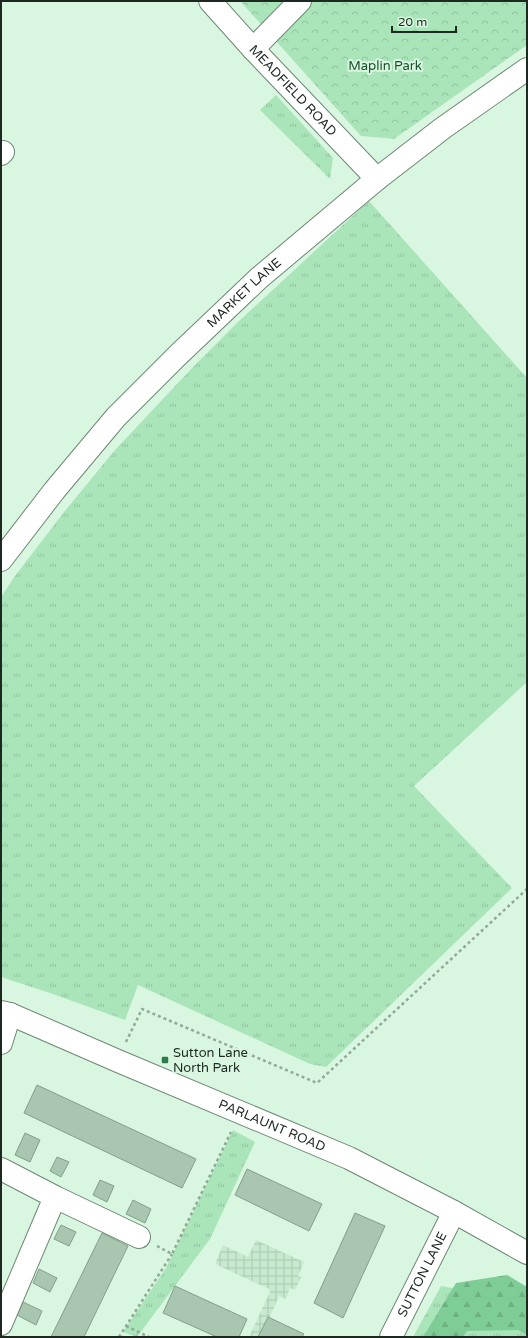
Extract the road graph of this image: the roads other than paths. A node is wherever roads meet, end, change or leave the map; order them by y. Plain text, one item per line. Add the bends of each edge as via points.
1 (210, 1) edge
2 (300, 1) edge
3 (253, 49) junction
4 (527, 68) edge
5 (377, 179) junction
6 (1, 560) edge
7 (6, 1013) edge
8 (1, 1043) edge
9 (1, 1169) edge
10 (55, 1198) junction
11 (454, 1212) junction
12 (139, 1237) road end
13 (527, 1253) edge
14 (1, 1324) edge
15 (391, 1337) edge

1 - 3 street, MEADFIELD ROAD
2 - 3 street
3 - 5 street, MEADFIELD ROAD
4 - 5 street, MARKET LANE
5 - 6 street, MARKET LANE via 259,278 116,417
7 - 8 street, PARLAUNT ROAD
7 - 11 street, PARLAUNT ROAD via 349,1158
9 - 10 street
10 - 12 street
10 - 14 street
11 - 13 street, PARLAUNT ROAD
11 - 15 street, SUTTON LANE

